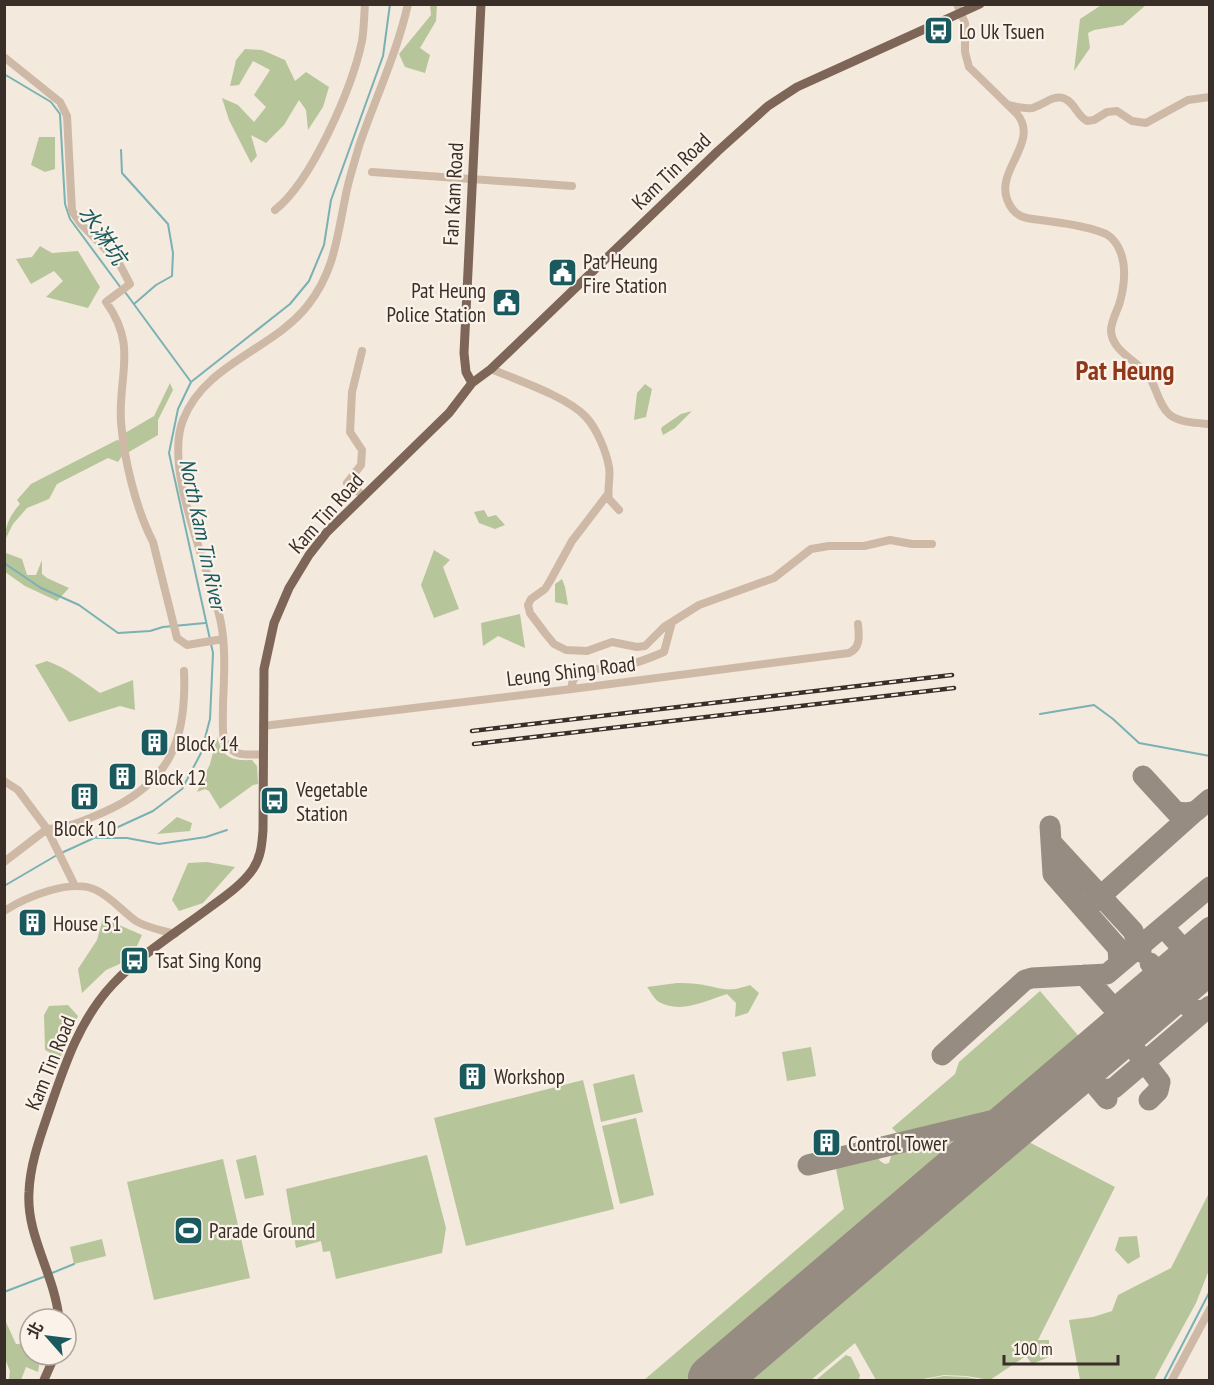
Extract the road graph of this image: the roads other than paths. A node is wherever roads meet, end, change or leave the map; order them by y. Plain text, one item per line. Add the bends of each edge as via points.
1 (364, 4) edge
2 (408, 4) edge
3 (481, 4) edge
4 (980, 4) edge
5 (959, 9) edge
6 (4, 57) edge
7 (1209, 97) edge
8 (1006, 104) junction
9 (372, 172) dead end
10 (472, 180) junction
11 (572, 186) dead end
12 (275, 210) dead end
13 (362, 351) dead end
14 (491, 369) junction
15 (472, 383) junction
16 (1209, 424) edge
17 (608, 494) junction
18 (363, 496) junction
19 (619, 510) dead end
20 (932, 544) dead end
21 (672, 622) junction
22 (858, 624) dead end
23 (220, 639) junction
24 (184, 671) dead end
25 (572, 689) junction
26 (263, 726) junction
27 (263, 754) junction
28 (4, 781) edge
29 (47, 829) junction
30 (4, 862) edge
31 (75, 886) junction
32 (4, 911) edge
33 (175, 934) junction
34 (57, 1307) edge
35 (1209, 1310) edge
36 (1172, 1380) edge

1 - 12 street via 362,43 332,126 296,190
2 - 23 street via 351,174 326,276 288,326 202,388 182,421 177,448 179,476 219,615
3 - 10 main road, Fan Kam Road
4 - 5 main road, Kam Tin Road
5 - 8 street via 965,23 969,67
5 - 14 main road, Kam Tin Road via 797,87 768,106
6 - 23 street via 65,110 72,211 119,263 130,284 106,303 124,337 124,442 177,638 187,645
7 - 8 street via 1188,100 1142,124 1117,111 1087,121 1062,97 1030,108
8 - 16 street via 1021,118 1024,128 1023,141 1005,185 1008,201 1020,216 1028,219 1107,234 1122,253 1124,278 1111,330 1113,339 1147,374 1165,410 1180,420
9 - 10 street
10 - 11 street
10 - 15 main road, Fan Kam Road via 464,353
13 - 18 street via 352,392 350,432 362,450 361,465 347,483
14 - 15 main road, Kam Tin Road
14 - 17 street via 558,398 587,418 607,459
15 - 18 main road, Kam Tin Road via 449,413
17 - 19 street
17 - 21 street via 572,541 545,589 531,599 530,613 554,644 566,650 587,651 612,642 645,646
18 - 26 main road, Kam Tin Road via 313,549 281,604 264,669
20 - 21 street via 890,540 864,546 811,549 774,578 706,601
21 - 25 street via 664,652 584,673 573,679
22 - 25 street, Leung Shing Road via 858,645 849,653
23 - 27 street via 224,741 238,754
24 - 29 street via 185,704 180,734 159,773 146,788 120,805 69,827
25 - 26 street, Leung Shing Road
26 - 27 main road, Kam Tin Road
27 - 33 main road, Kam Tin Road via 263,830 256,864 236,888
28 - 29 street via 18,790
29 - 30 street
29 - 31 street
31 - 32 street via 32,896
31 - 33 street via 97,890 136,921
33 - 34 main road, Kam Tin Road via 119,978 93,1010 68,1056 36,1149 29,1210
35 - 36 street

